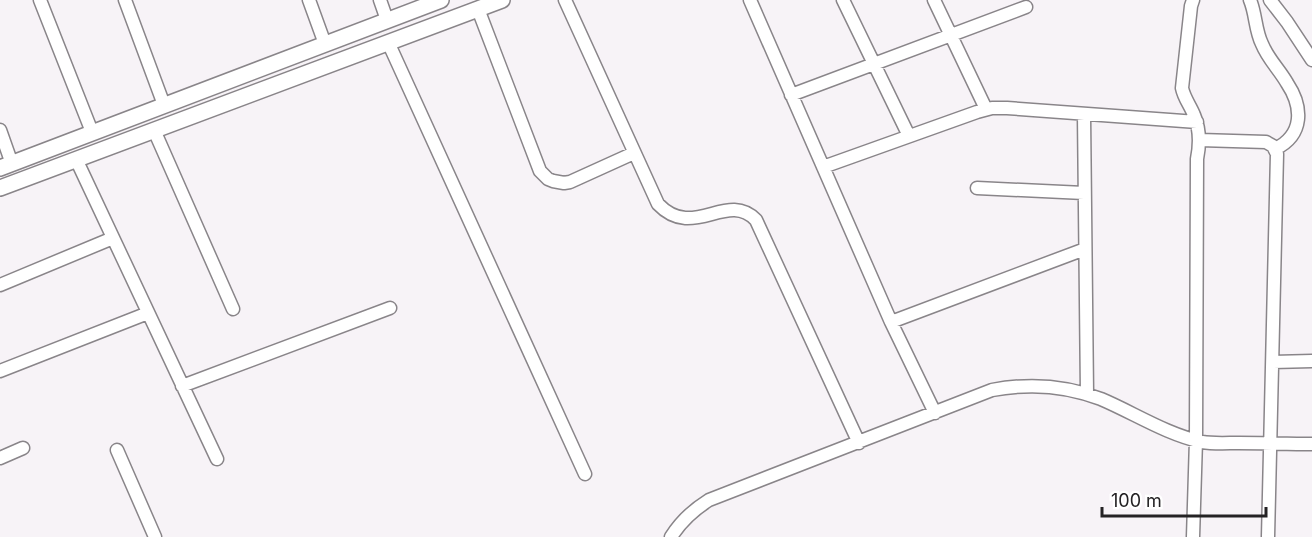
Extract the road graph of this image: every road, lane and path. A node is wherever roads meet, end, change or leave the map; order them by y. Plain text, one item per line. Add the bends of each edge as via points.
1 (40, 0) edge
2 (125, 0) edge
3 (309, 0) edge
4 (380, 0) edge
5 (441, 0) edge
6 (502, 0) edge
7 (565, 0) edge
8 (750, 0) edge
9 (843, 0) edge
10 (934, 0) edge
11 (1193, 0) edge
12 (1250, 0) edge
13 (1270, 0) edge
14 (1026, 7) dead end
15 (478, 9) junction
16 (387, 20) junction
17 (951, 35) junction
18 (388, 42) junction
19 (325, 44) junction
20 (1312, 60) edge
21 (874, 64) junction
22 (203, 90) junction
23 (791, 95) junction
24 (164, 105) junction
25 (211, 108) junction
26 (986, 110) junction
27 (1084, 115) junction
28 (1197, 122) junction
29 (0, 130) edge
30 (154, 130) junction
31 (92, 132) junction
32 (909, 136) junction
33 (1200, 140) junction
34 (1275, 149) junction
35 (634, 153) junction
36 (76, 159) junction
37 (6, 166) edge
38 (823, 167) junction
39 (0, 188) edge
40 (977, 188) dead end
41 (1084, 193) junction
42 (113, 238) junction
43 (1085, 249) junction
44 (0, 285) edge
45 (390, 308) dead end
46 (233, 309) dead end
47 (148, 313) junction
48 (891, 322) junction
49 (1312, 361) edge
50 (1273, 362) junction
51 (0, 370) edge
52 (182, 386) junction
53 (1087, 394) junction
54 (935, 413) junction
55 (1196, 440) junction
56 (859, 442) junction
57 (1271, 443) junction
58 (1312, 444) edge
59 (23, 448) dead end
60 (117, 450) dead end
61 (0, 458) edge
62 (217, 459) dead end
63 (585, 474) dead end
64 (155, 537) edge
65 (671, 537) edge
66 (1193, 537) edge
67 (1268, 537) edge

1 - 31 street
2 - 24 street
3 - 19 street
4 - 16 street
5 - 16 street
6 - 15 street
7 - 35 street
8 - 23 street
9 - 21 street
10 - 17 street
11 - 28 street via 1182,88
12 - 34 street via 1261,43 1287,81 1297,110 1294,134
13 - 20 street
14 - 17 street
15 - 18 street
15 - 35 street via 544,175 558,183 570,182
16 - 19 street
17 - 21 street
17 - 26 street
18 - 25 street
18 - 63 street
19 - 22 street
21 - 23 street
21 - 32 street
22 - 24 street
22 - 25 street
23 - 38 street
24 - 31 street
25 - 30 street
26 - 27 street via 1007,108
26 - 32 street
27 - 28 street
27 - 41 street
28 - 33 street
29 - 37 street
30 - 36 street
30 - 46 street
31 - 37 street
32 - 38 street
33 - 34 street via 1266,142
33 - 55 street
34 - 50 street
35 - 56 street via 658,204 672,216 690,218 737,209 756,220
36 - 39 street
36 - 42 street
38 - 48 street
40 - 41 street
41 - 43 street
42 - 44 street
42 - 47 street
43 - 48 street
43 - 53 street
45 - 52 street
47 - 51 street
47 - 52 street
48 - 54 street
49 - 50 street
50 - 57 street
52 - 62 street
53 - 54 street via 1047,387 1008,387
53 - 55 street
54 - 56 street
55 - 57 street
55 - 66 street
56 - 65 street via 709,500 690,513
57 - 58 street
57 - 67 street
59 - 61 street
60 - 64 street

